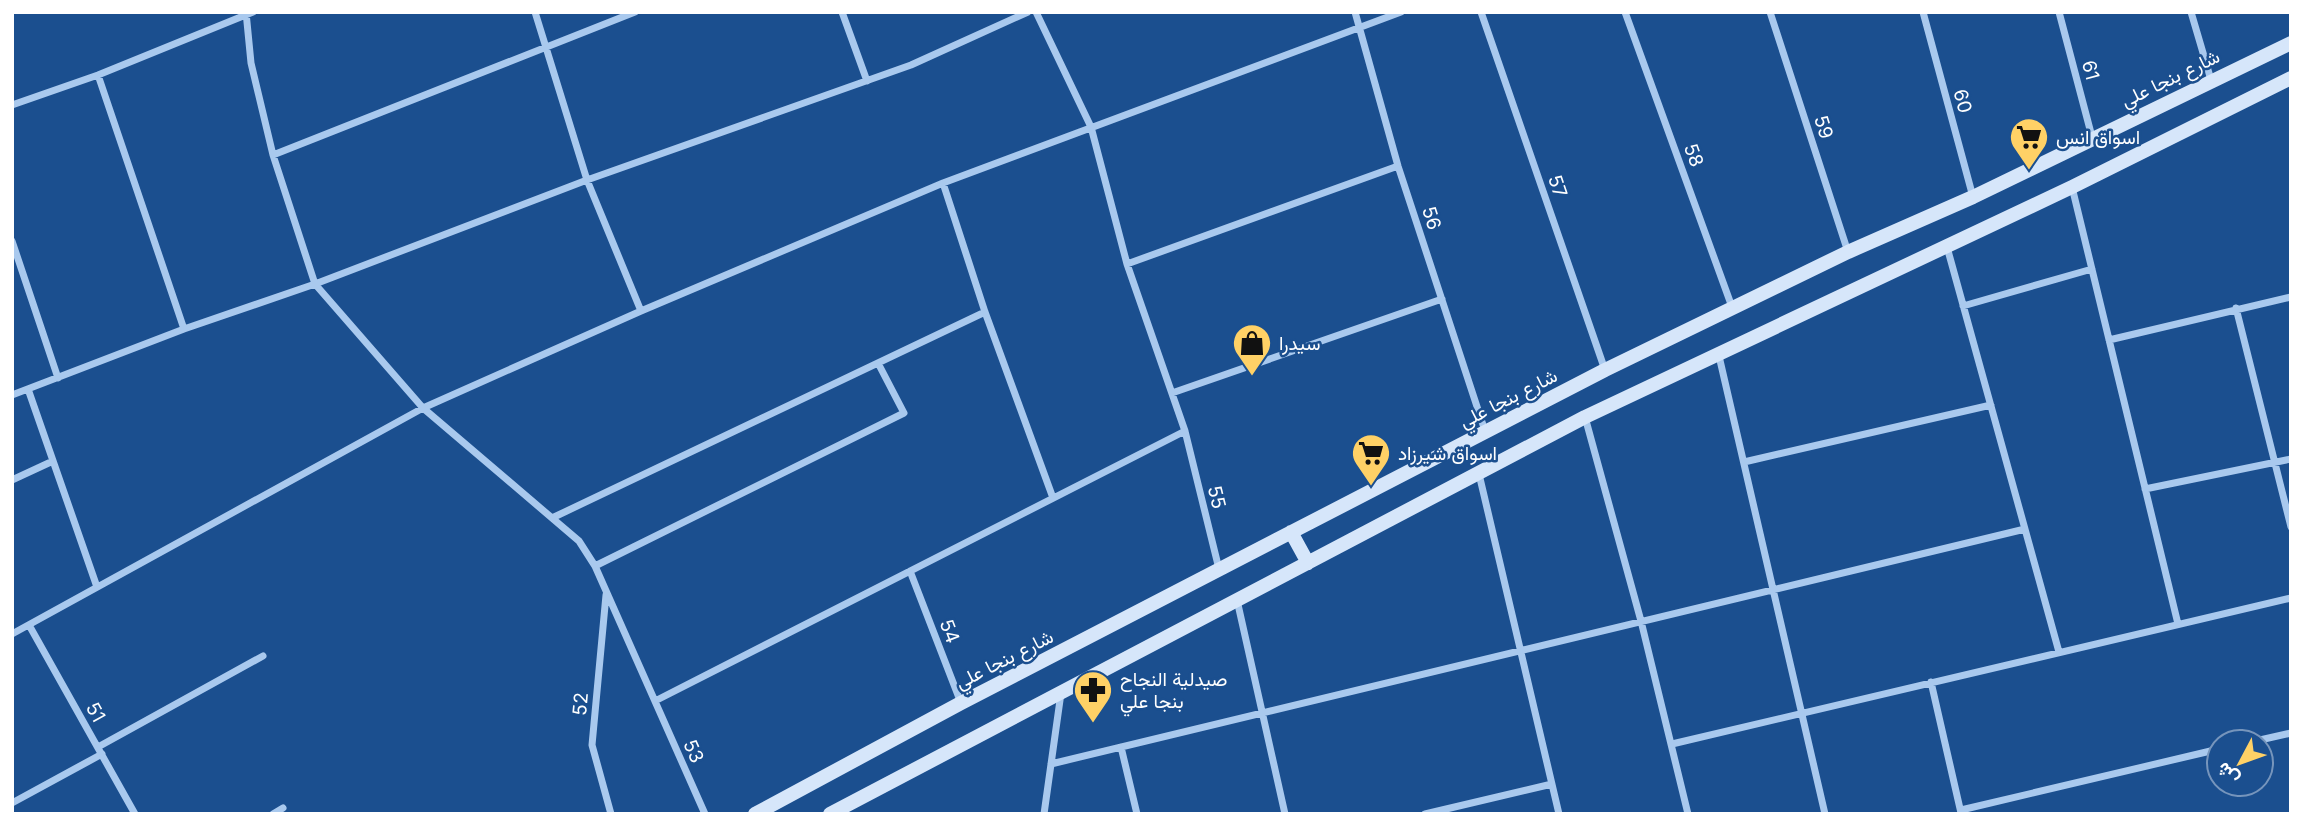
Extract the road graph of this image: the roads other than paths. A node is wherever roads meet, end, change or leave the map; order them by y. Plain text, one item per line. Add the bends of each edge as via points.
1 (535, 12) edge
2 (635, 12) edge
3 (842, 12) edge
4 (1028, 12) edge
5 (1037, 12) edge
6 (1355, 12) edge
7 (1401, 12) edge
8 (1481, 12) edge
9 (1625, 12) edge
10 (1770, 12) edge
11 (1923, 12) edge
12 (2059, 12) edge
13 (2191, 12) edge
14 (249, 13) edge
15 (1361, 27) junction
16 (2291, 43) edge
17 (547, 46) junction
18 (98, 75) junction
19 (2291, 78) edge
20 (2211, 80) junction
21 (867, 81) junction
22 (12, 105) edge
23 (1091, 127) junction
24 (2092, 137) junction
25 (273, 155) junction
26 (1398, 166) junction
27 (587, 180) junction
28 (943, 183) junction
29 (2072, 187) junction
30 (1973, 197) junction
31 (12, 241) edge
32 (1947, 247) junction
33 (1848, 252) junction
34 (15, 257) edge
35 (1127, 264) junction
36 (2092, 269) junction
37 (315, 284) junction
38 (2291, 297) edge
39 (1442, 299) junction
40 (1963, 306) junction
41 (2236, 308) junction
42 (1733, 309) junction
43 (641, 311) junction
44 (985, 312) junction
45 (184, 329) junction
46 (2109, 340) junction
47 (1719, 356) junction
48 (878, 363) junction
49 (1605, 370) junction
50 (58, 378) junction
51 (28, 389) junction
52 (1171, 393) junction
53 (12, 395) edge
54 (1990, 405) junction
55 (423, 408) junction
56 (1585, 417) junction
57 (1485, 431) junction
58 (1185, 432) junction
59 (2291, 459) edge
60 (53, 461) junction
61 (1744, 462) junction
62 (2275, 463) junction
63 (1479, 473) junction
64 (12, 480) edge
65 (2145, 489) junction
66 (1053, 498) junction
67 (552, 518) junction
68 (2291, 527) edge
69 (2025, 529) junction
70 (1291, 532) junction
71 (1308, 563) junction
72 (595, 566) junction
73 (1219, 569) junction
74 (910, 571) junction
75 (97, 587) junction
76 (1773, 590) junction
77 (606, 594) junction
78 (2291, 598) edge
79 (1237, 600) junction
80 (1641, 621) junction
81 (2178, 624) junction
82 (29, 625) junction
83 (12, 634) edge
84 (1521, 651) junction
85 (2059, 652) junction
86 (263, 656) dead end
87 (1931, 682) junction
88 (1060, 693) junction
89 (655, 701) junction
90 (961, 703) junction
91 (1801, 712) junction
92 (1262, 713) junction
93 (1672, 744) junction
94 (1121, 747) junction
95 (100, 751) junction
96 (2205, 753) edge
97 (1051, 764) junction
98 (1552, 784) junction
99 (12, 803) edge
100 (284, 808) dead end
101 (1961, 812) edge
102 (135, 814) edge
103 (273, 814) edge
104 (611, 814) edge
105 (705, 814) edge
106 (755, 814) edge
107 (830, 814) edge
108 (1044, 814) edge
109 (1137, 814) edge
110 (1285, 814) edge
111 (1426, 814) edge
112 (1559, 814) edge
113 (1688, 814) edge
114 (1825, 814) edge

1 - 17 street
2 - 17 street
3 - 21 street
4 - 21 street
5 - 23 street, 55
6 - 15 street, 56
7 - 15 street
8 - 49 street, 57
9 - 42 street, 58
10 - 33 street, 59
11 - 30 street, 60
12 - 24 street, 61
13 - 20 street
14 - 18 street
14 - 25 street via 251,63
15 - 23 street
15 - 26 street, 56
16 - 20 main road, شارع بنجا علي
17 - 25 street
17 - 27 street
18 - 22 street
18 - 45 street
19 - 29 main road
20 - 24 main road, شارع بنجا علي
21 - 27 street
23 - 28 street
23 - 35 street, 55
24 - 30 main road, شارع بنجا علي
25 - 37 street
26 - 35 street
26 - 39 street, 56
27 - 37 street
27 - 43 street
28 - 43 street
28 - 44 street
29 - 32 main road
29 - 36 street
30 - 33 main road, شارع بنجا علي
31 - 34 street
32 - 40 street
32 - 47 main road
33 - 42 main road, شارع بنجا علي
34 - 50 street
35 - 52 street, 55
36 - 40 street
36 - 46 street
37 - 45 street
37 - 55 street, 53
38 - 41 street
39 - 52 street
39 - 57 street, 56
40 - 54 street
41 - 46 street
41 - 62 street
42 - 49 main road, شارع بنجا علي
43 - 55 street
44 - 48 street
44 - 66 street
45 - 50 street
46 - 65 street
47 - 56 main road
47 - 61 street
48 - 67 street
48 - 72 street via 904,413
49 - 57 main road, شارع بنجا علي
50 - 51 street
51 - 53 street
51 - 60 street
52 - 58 street, 55
54 - 61 street
54 - 69 street
55 - 67 street, 53
55 - 75 street
56 - 63 main road
56 - 80 street
57 - 70 main road, شارع بنجا علي
58 - 66 street
58 - 73 street, 55
59 - 62 street
60 - 64 street
60 - 75 street
61 - 76 street
62 - 65 street
62 - 68 street
63 - 71 main road
63 - 84 street
65 - 81 street
66 - 74 street
67 - 72 street, 53 via 579,541
69 - 76 street
69 - 85 street
70 - 71 main road
70 - 73 main road, شارع بنجا علي
71 - 79 main road
72 - 77 street, 53
73 - 90 main road, شارع بنجا علي
74 - 89 street
74 - 90 street, 54
75 - 82 street
76 - 80 street
76 - 91 street
77 - 89 street, 53
77 - 104 street, 52 via 592,745
78 - 81 street
79 - 88 main road
79 - 92 street
80 - 84 street
80 - 93 street
81 - 85 street
82 - 83 street
82 - 95 street, 51
84 - 92 street
84 - 98 street
85 - 87 street
86 - 95 street
87 - 91 street
87 - 101 street
88 - 97 street
88 - 107 main road
89 - 105 street, 53
90 - 106 main road, شارع بنجا علي
91 - 93 street
91 - 114 street
92 - 94 street
92 - 110 street
93 - 113 street
94 - 97 street
94 - 109 street
95 - 99 street
95 - 102 street, 51
96 - 101 street
97 - 108 street
98 - 111 street
98 - 112 street
100 - 103 street

